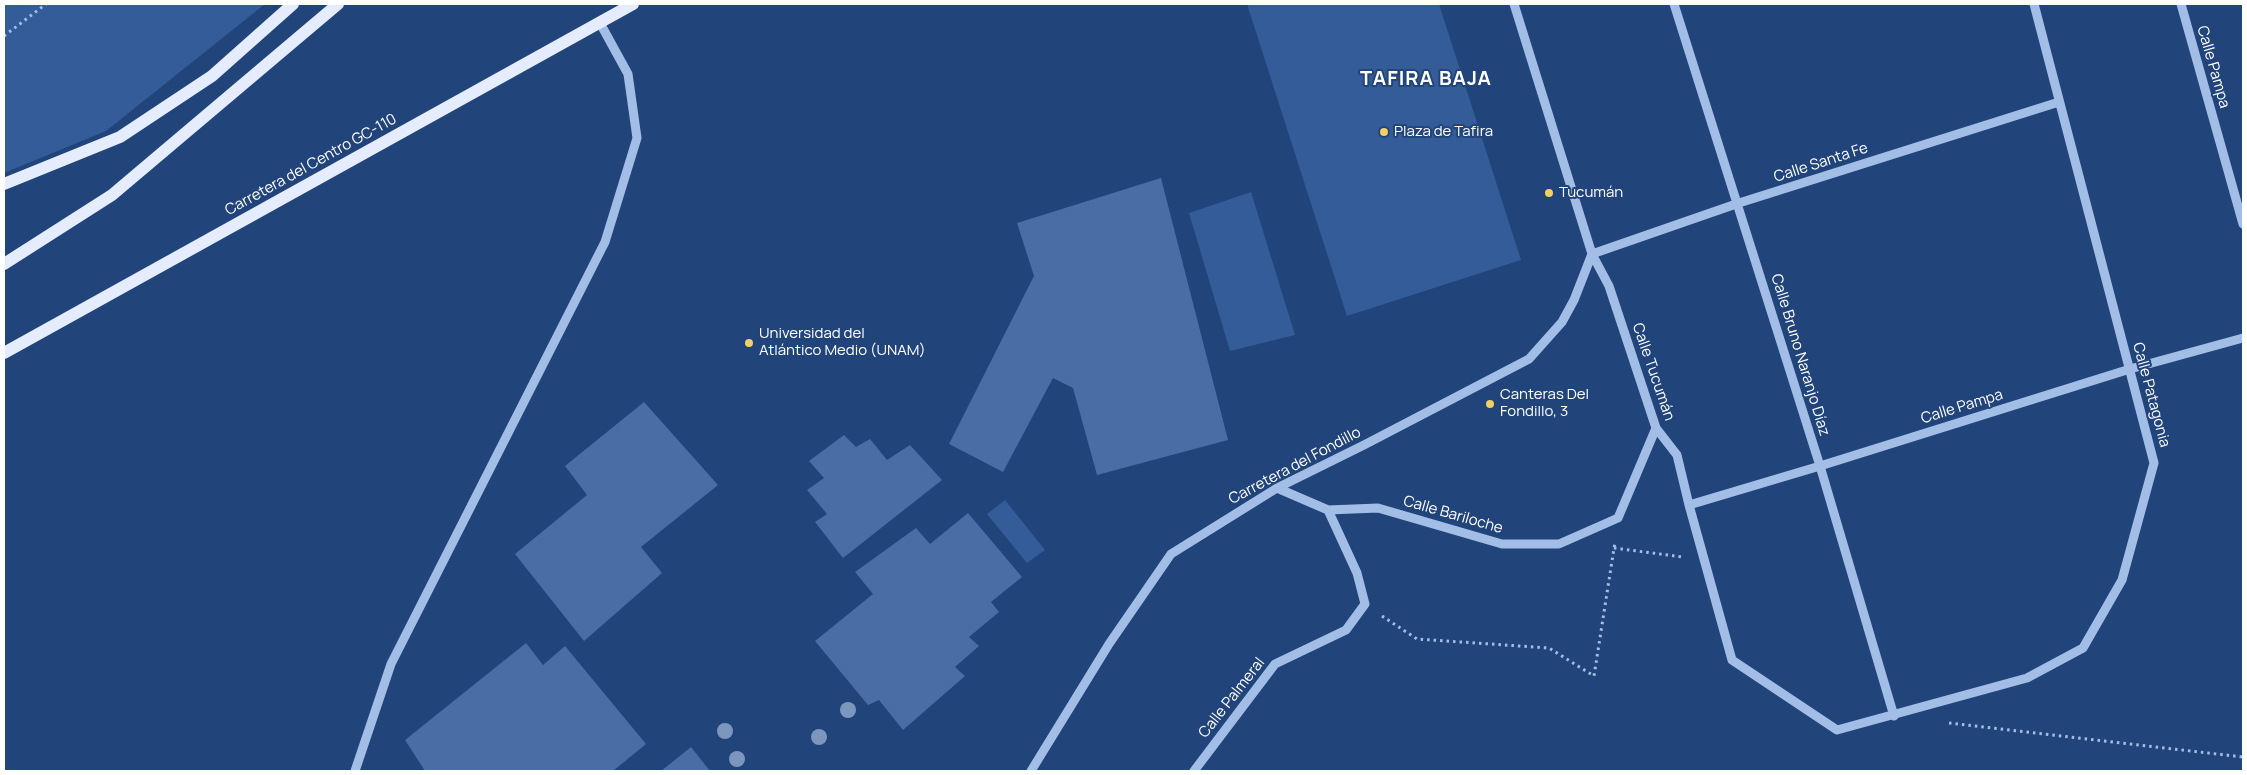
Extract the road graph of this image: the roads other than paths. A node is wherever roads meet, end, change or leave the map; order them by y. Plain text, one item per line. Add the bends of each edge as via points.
1 (293, 4) edge
2 (338, 4) edge
3 (633, 4) edge
4 (1514, 4) edge
5 (1674, 4) edge
6 (2034, 4) edge
7 (2181, 4) edge
8 (600, 23) junction
9 (2059, 102) junction
10 (4, 184) edge
11 (1739, 203) junction
12 (2243, 224) edge
13 (1592, 254) junction
14 (4, 264) edge
15 (2243, 338) edge
16 (4, 353) edge
17 (2130, 369) junction
18 (1656, 428) junction
19 (1820, 466) junction
20 (1277, 488) junction
21 (1689, 505) junction
22 (1328, 510) junction
23 (1894, 716) junction
24 (355, 771) edge
25 (1031, 771) edge
26 (1194, 771) edge

1 - 10 main road via 212,76 120,137
2 - 14 main road via 112,195
3 - 8 main road, Carretera del Centro GC-110
4 - 13 street, Calle Tucumán
5 - 11 street, Calle Bruno Naranjo Díaz
6 - 9 street, Calle Patagonia
7 - 12 street, Calle Pampa
8 - 16 main road, Carretera del Centro GC-110
8 - 24 street via 628,74 636,138 605,242 391,664
9 - 11 street, Calle Santa Fe
9 - 17 street, Calle Patagonia
11 - 13 street, Calle Santa Fe
11 - 19 street, Calle Bruno Naranjo Díaz
13 - 18 street, Calle Tucumán via 1609,286
13 - 20 street, Carretera del Fondillo via 1562,322 1529,359
15 - 17 street, Calle Pampa
17 - 19 street, Calle Pampa
17 - 23 street, Calle Patagonia via 2154,463 2122,580 2083,648 2027,678
18 - 21 street, Calle Tucumán via 1677,456
18 - 22 street, Calle Bariloche via 1618,518 1559,544 1502,544 1378,508
19 - 21 street, Calle Pampa
19 - 23 street, Calle Bruno Naranjo Díaz
20 - 22 street
20 - 25 street, Carretera del Fondillo via 1170,554 1109,644
21 - 23 street, Calle Tucumán via 1732,660 1837,730
22 - 26 street, Calle Palmeral via 1356,573 1365,604 1346,630 1275,664

